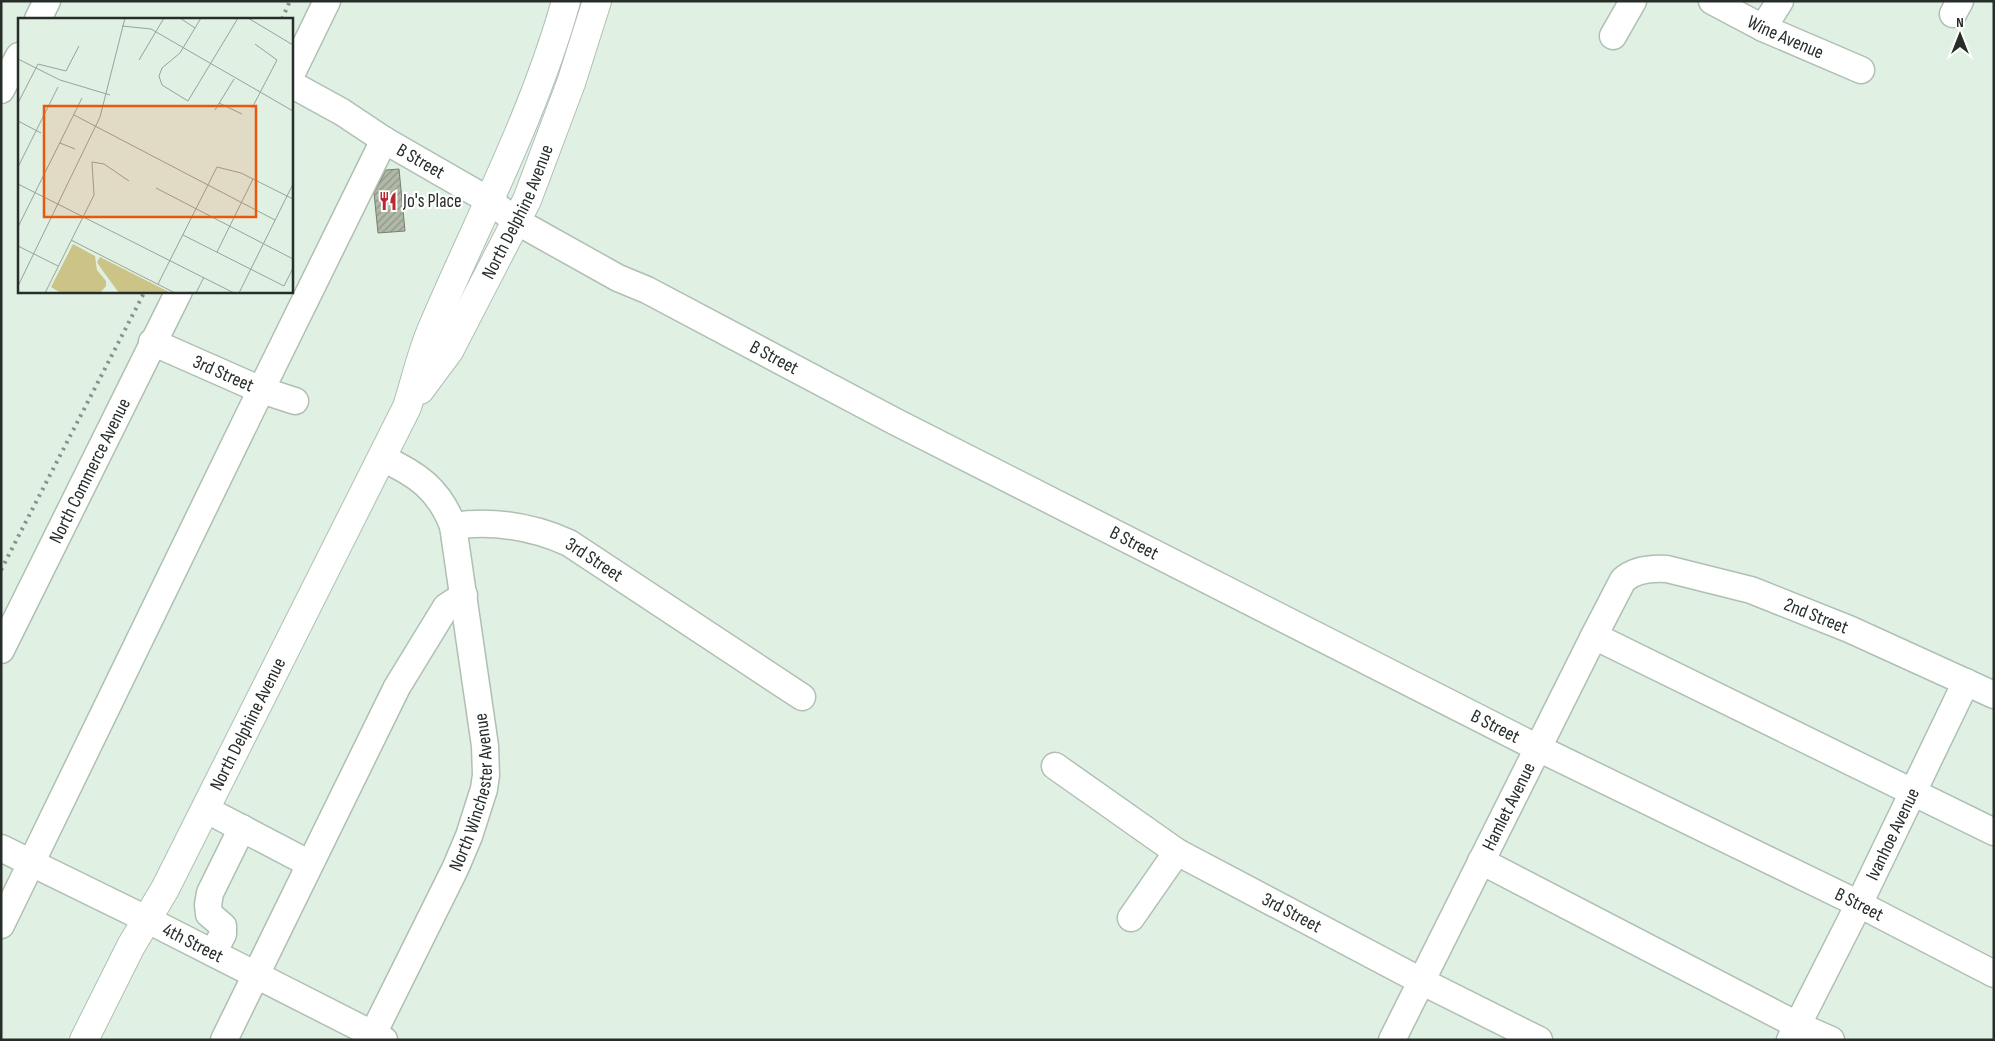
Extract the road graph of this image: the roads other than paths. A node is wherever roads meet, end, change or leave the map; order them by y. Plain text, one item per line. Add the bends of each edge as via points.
1 (47, 1) edge
2 (327, 1) edge
3 (566, 1) edge
4 (598, 1) edge
5 (1633, 1) edge
6 (1712, 1) edge
7 (1780, 1) edge
8 (38, 18) edge
9 (1763, 28) junction
10 (1613, 36) dead end
11 (18, 58) edge
12 (1861, 70) dead end
13 (292, 73) edge
14 (292, 85) edge
15 (1, 90) edge
16 (384, 140) junction
17 (490, 201) junction
18 (516, 221) junction
19 (178, 292) edge
20 (152, 342) junction
21 (261, 390) junction
22 (295, 401) dead end
23 (407, 407) junction
24 (382, 458) junction
25 (453, 526) junction
26 (1629, 574) joint
27 (464, 595) junction
28 (1594, 636) junction
29 (1, 650) edge
30 (1966, 682) junction
31 (1994, 695) edge
32 (802, 697) dead end
33 (1538, 748) junction
34 (1055, 766) dead end
35 (1912, 791) junction
36 (205, 809) junction
37 (242, 828) junction
38 (1994, 832) edge
39 (1, 848) edge
40 (1177, 852) junction
41 (1481, 861) junction
42 (32, 863) junction
43 (310, 864) junction
44 (1859, 904) junction
45 (1131, 918) dead end
46 (146, 919) junction
47 (1, 924) edge
48 (213, 953) junction
49 (1994, 974) edge
50 (257, 975) junction
51 (1421, 981) junction
52 (1793, 1032) edge
53 (375, 1038) edge
54 (84, 1040) edge
55 (224, 1040) edge
56 (1392, 1040) edge
57 (1539, 1040) edge
58 (1831, 1040) edge

1 - 8 street
2 - 13 street
3 - 17 main road, North Delphine Avenue via 531,102
4 - 18 main road, North Delphine Avenue via 571,83
5 - 10 street
6 - 9 street, Wine Avenue
7 - 9 street
9 - 12 street, Wine Avenue
11 - 15 street
14 - 16 street, B Street
16 - 17 street, B Street
16 - 21 street
17 - 18 street, B Street
17 - 23 main road, North Delphine Avenue via 430,333
18 - 23 main road, North Delphine Avenue via 449,351
18 - 33 street, B Street via 618,278 647,290 896,422
19 - 20 street, North Commerce Avenue
20 - 21 street, 3rd Street
20 - 29 street, North Commerce Avenue
21 - 22 street, 3rd Street
21 - 42 street
23 - 24 main road, North Delphine Avenue
24 - 25 street via 414,475 437,495
24 - 36 main road, North Delphine Avenue
25 - 27 street, North Winchester Avenue
25 - 32 street, 3rd Street via 491,523 549,534
26 - 28 street, Hamlet Avenue
26 - 30 street, 2nd Street via 1656,568 1668,569 1751,590
27 - 43 street via 446,607 397,687
27 - 53 street, North Winchester Avenue via 485,746 484,789 455,868
28 - 33 street, Hamlet Avenue
28 - 35 street
30 - 31 street, 2nd Street
30 - 35 street, Ivanhoe Avenue
33 - 41 street, Hamlet Avenue
33 - 44 street, B Street
34 - 40 street, 3rd Street
35 - 38 street
35 - 44 street, Ivanhoe Avenue
36 - 37 street
36 - 46 main road, North Delphine Avenue via 165,890
37 - 43 street
37 - 48 street via 210,894 209,914 223,926 223,934
39 - 42 street, 4th Street
40 - 45 street
40 - 51 street, 3rd Street
41 - 51 street, Hamlet Avenue
41 - 52 street
42 - 46 street, 4th Street
42 - 47 street
43 - 50 street
44 - 49 street, B Street
44 - 52 street, Ivanhoe Avenue
46 - 48 street, 4th Street
46 - 54 main road, North Delphine Avenue
48 - 50 street, 4th Street
50 - 53 street, 4th Street
50 - 55 street
51 - 56 street, Hamlet Avenue
51 - 57 street, 3rd Street
52 - 58 street

